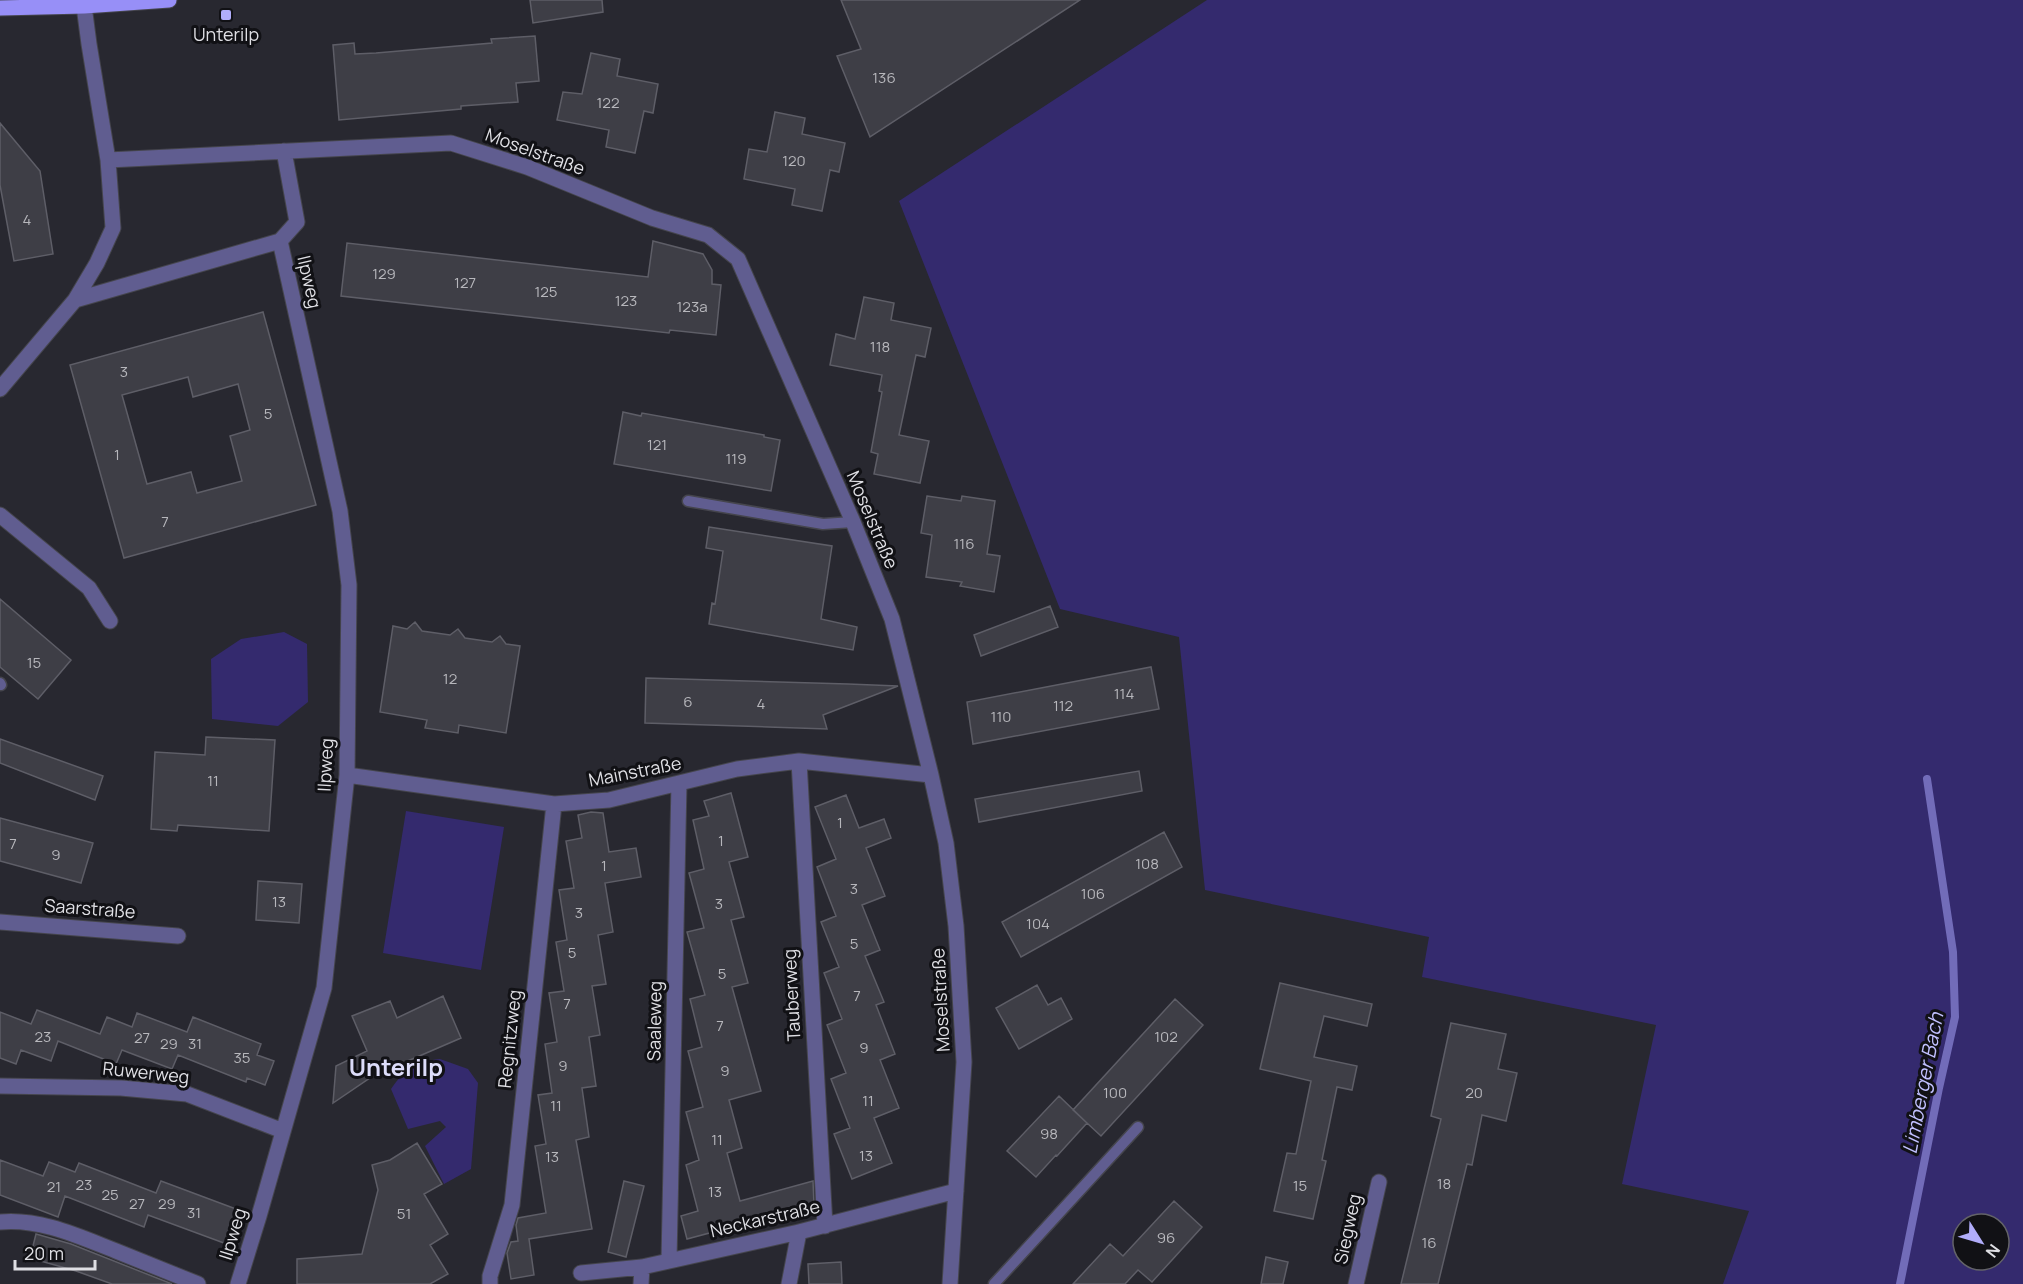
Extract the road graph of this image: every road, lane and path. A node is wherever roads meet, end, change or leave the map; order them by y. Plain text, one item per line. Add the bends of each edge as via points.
1 (169, 0) edge
2 (84, 6) junction
3 (0, 8) edge
4 (284, 151) junction
5 (108, 160) junction
6 (280, 241) junction
7 (75, 300) junction
8 (0, 389) edge
9 (688, 501) dead end
10 (0, 515) edge
11 (853, 522) junction
12 (110, 621) dead end
13 (799, 761) junction
14 (347, 775) junction
15 (931, 776) junction
16 (679, 783) junction
17 (554, 804) junction
18 (0, 922) edge
19 (178, 936) dead end
20 (0, 1086) edge
21 (1138, 1127) dead end
22 (283, 1131) junction
23 (1379, 1182) dead end
24 (956, 1191) junction
25 (0, 1222) edge
26 (825, 1226) junction
27 (799, 1233) junction
28 (669, 1260) junction
29 (642, 1267) junction
30 (581, 1273) dead end
31 (490, 1280) edge
32 (198, 1284) edge
33 (238, 1284) edge
34 (641, 1284) edge
35 (789, 1284) edge
36 (950, 1284) edge
37 (994, 1284) edge
38 (1356, 1284) edge

1 - 2 main road
2 - 3 main road
2 - 5 street
4 - 5 street, Moselstraße
4 - 6 street via 297,222
4 - 11 street, Moselstraße via 451,143 527,167 652,218 708,235 738,259
5 - 7 street via 113,228
6 - 7 street
6 - 14 street, Ilpweg via 340,511 350,585
7 - 8 street
9 - 11 lane via 823,524
10 - 12 street via 88,588
11 - 15 street, Moselstraße via 891,619
13 - 15 street, Mainstraße
13 - 16 street, Mainstraße via 737,769
13 - 26 street, Tauberweg
14 - 17 street, Mainstraße
14 - 22 street, Ilpweg via 324,988
15 - 24 street, Moselstraße via 956,926 964,1062
16 - 17 street, Mainstraße via 609,800
16 - 28 street, Saaleweg
17 - 31 street, Regnitzweg via 512,1205
18 - 19 street, Saarstraße
20 - 22 street, Ruwerweg via 122,1088 188,1094
21 - 37 lane
22 - 33 street, Ilpweg
23 - 38 street, Siegweg
24 - 26 street, Neckarstraße
24 - 36 street, Moselstraße
25 - 32 street via 42,1225
26 - 27 street, Neckarstraße
27 - 28 street, Neckarstraße
27 - 35 street
28 - 29 street, Neckarstraße
29 - 30 street, Neckarstraße
29 - 34 street

